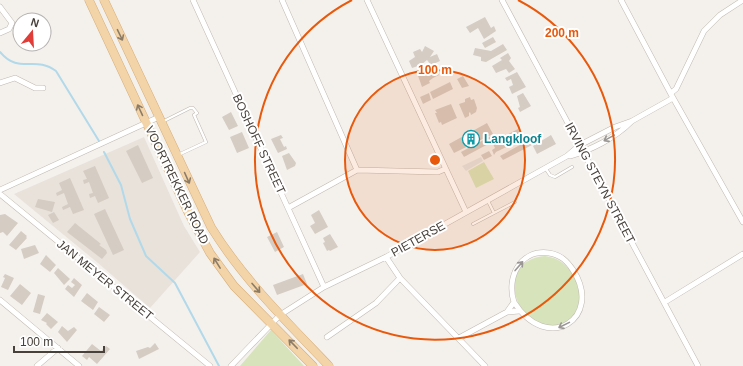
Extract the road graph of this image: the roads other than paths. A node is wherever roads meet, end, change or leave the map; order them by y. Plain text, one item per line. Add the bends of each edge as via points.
1 (89, 0) edge
2 (104, 0) edge
3 (193, 0) edge
4 (282, 0) edge
5 (368, 0) edge
6 (502, 0) edge
7 (621, 0) edge
8 (743, 0) edge
9 (0, 7) edge
10 (0, 33) edge
11 (0, 83) edge
12 (43, 88) dead end
13 (672, 96) junction
14 (161, 119) junction
15 (632, 121) junction
16 (146, 123) junction
17 (580, 145) junction
18 (584, 152) junction
19 (177, 155) junction
20 (567, 156) junction
21 (572, 167) dead end
22 (546, 168) junction
23 (445, 169) junction
24 (357, 170) junction
25 (0, 190) edge
26 (0, 194) edge
27 (487, 200) junction
28 (515, 202) dead end
29 (288, 208) junction
30 (466, 212) junction
31 (494, 213) junction
32 (743, 222) edge
33 (473, 224) dead end
34 (743, 254) edge
35 (386, 256) junction
36 (400, 278) junction
37 (324, 287) junction
38 (0, 300) edge
39 (514, 302) junction
40 (665, 302) junction
41 (519, 311) junction
42 (507, 312) junction
43 (280, 315) junction
44 (272, 323) junction
45 (328, 337) dead end
46 (459, 338) junction
47 (58, 348) junction
48 (37, 366) edge
49 (79, 366) edge
50 (210, 366) edge
51 (231, 366) edge
52 (313, 366) edge
53 (329, 366) edge
54 (485, 366) edge
55 (698, 366) edge

16 -> 1 main road, VOORTREKKER ROAD
2 -> 14 main road, VOORTREKKER ROAD
3 - 29 street, BOSHOFF STREET
4 - 24 street
5 - 23 street
6 - 17 street, IRVING STEYN STREET
7 - 13 street
8 - 13 street via 710,23 704,31
9 - 10 street via 12,23 9,29
11 - 12 street via 15,78 35,88
13 - 15 street, PIETERSE
13 - 32 street
14 - 16 street
14 - 19 main road, VOORTREKKER ROAD
14 - 19 lane via 190,108 196,110 197,113 194,115 206,142
15 - 17 street, PIETERSE
15 -> 18 street, PIETERSE
16 - 25 street
44 -> 16 main road, VOORTREKKER ROAD via 234,286 214,258 188,212
17 - 18 street, IRVING STEYN STREET
17 - 20 street, PIETERSE
18 - 20 street, PIETERSE
18 - 40 street, IRVING STEYN STREET
19 -> 43 main road, VOORTREKKER ROAD via 196,200 228,254
20 - 22 street, PIETERSE
21 - 22 lane via 555,177 550,175
22 - 27 street, PIETERSE
23 - 24 street via 438,172
23 - 30 street
24 - 29 street
26 - 50 street, JAN MEYER STREET
27 - 30 street, PIETERSE
27 - 31 lane
28 - 31 lane
29 - 37 street, BOSHOFF STREET
30 - 35 street, PIETERSE
31 - 33 lane
34 - 40 street
35 - 36 street
35 - 37 street, PIETERSE
36 - 45 street via 376,303
36 - 46 street
37 - 43 street, PIETERSE
38 - 47 street
39 - 41 street
39 -> 41 street via 511,279 515,269 528,258 545,252 554,254 562,257 575,273 583,298 572,321 560,327 541,327 531,323
39 - 42 street
40 - 55 street, IRVING STEYN STREET
41 - 42 street
42 - 46 street
43 - 44 street, PIETERSE
43 - 53 main road, VOORTREKKER ROAD
44 - 51 street, PIETERSE
52 -> 44 main road, VOORTREKKER ROAD
46 - 54 street
47 - 48 street
47 - 49 street

